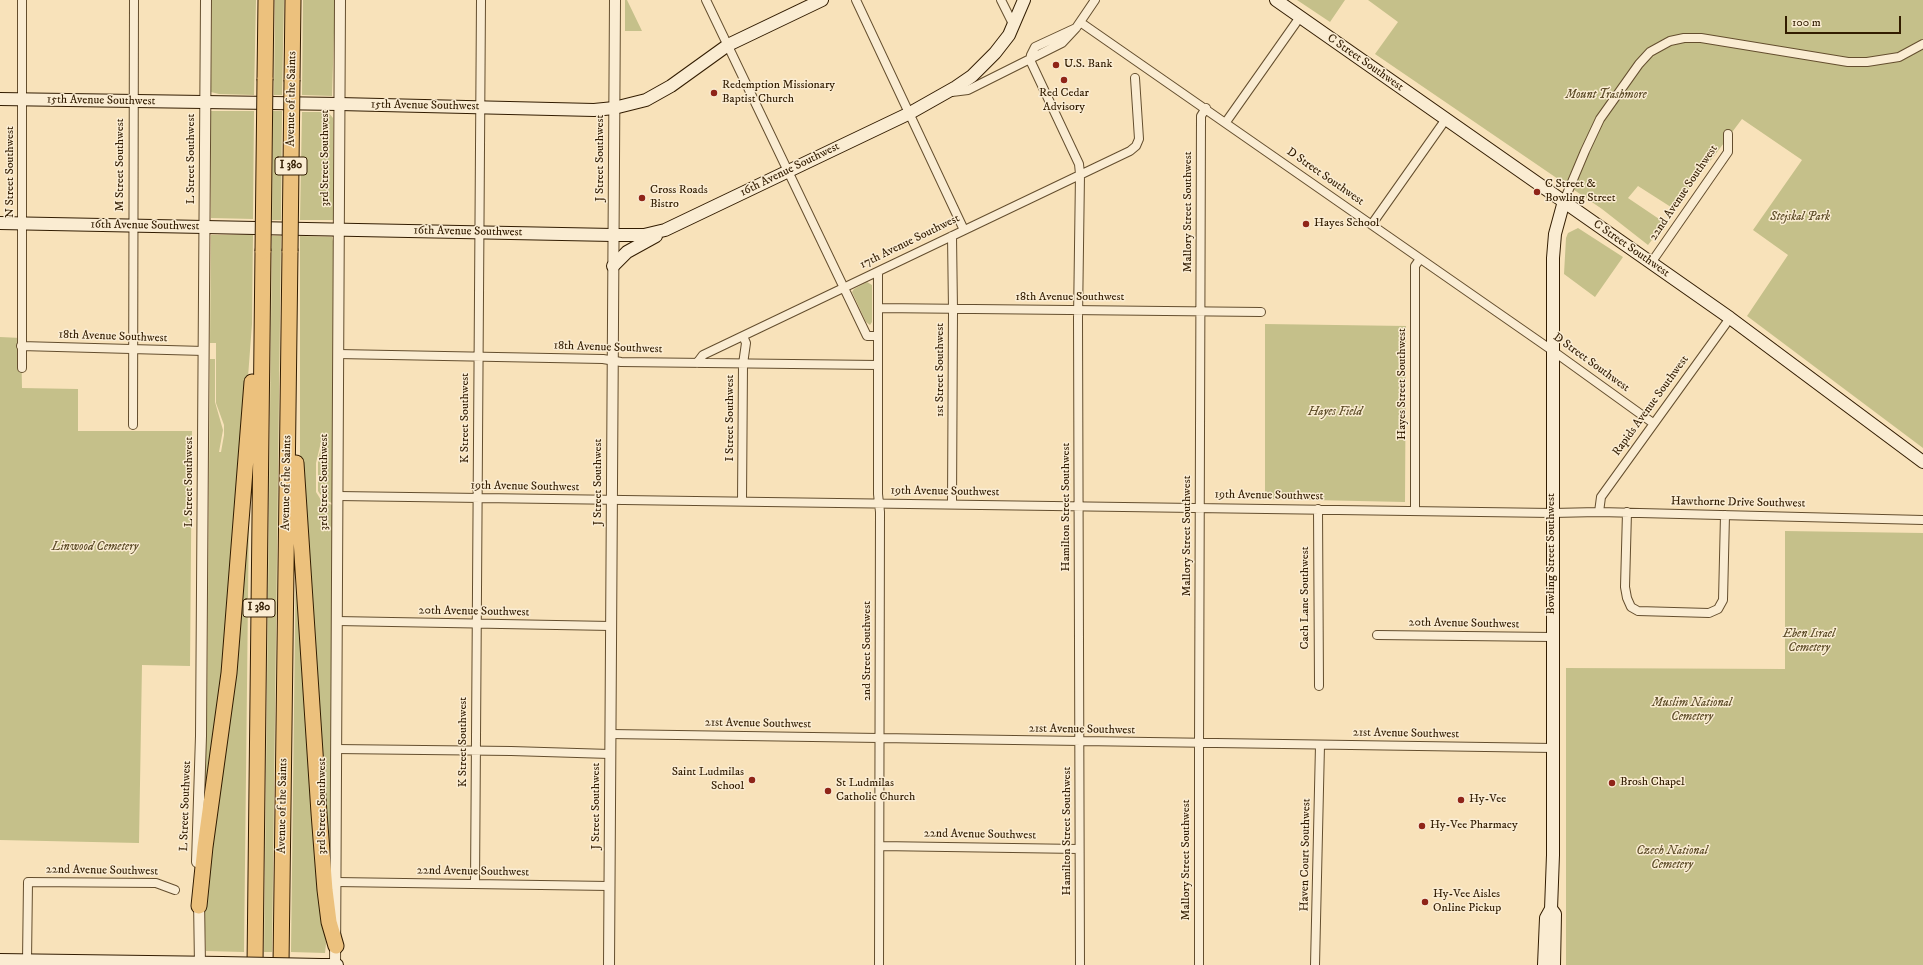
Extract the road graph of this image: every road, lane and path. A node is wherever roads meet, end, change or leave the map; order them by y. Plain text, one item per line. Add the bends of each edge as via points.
1 (22, 0) edge
2 (134, 0) edge
3 (206, 0) edge
4 (266, 0) edge
5 (293, 0) edge
6 (340, 0) edge
7 (481, 0) edge
8 (615, 0) edge
9 (706, 0) edge
10 (822, 0) edge
11 (856, 0) edge
12 (1001, 0) edge
13 (1024, 0) edge
14 (1096, 0) edge
15 (1276, 0) edge
16 (1300, 17) junction
17 (1078, 25) junction
18 (1014, 26) junction
19 (1923, 44) edge
20 (728, 45) junction
21 (1030, 60) junction
22 (1135, 78) dead end
23 (945, 93) junction
24 (0, 99) edge
25 (23, 100) junction
26 (134, 101) junction
27 (206, 102) junction
28 (339, 104) junction
29 (480, 107) junction
30 (614, 108) junction
31 (1206, 108) junction
32 (910, 113) junction
33 (1446, 119) junction
34 (1226, 122) junction
35 (1728, 134) dead end
36 (788, 171) junction
37 (1080, 174) junction
38 (1564, 201) junction
39 (0, 223) edge
40 (22, 224) junction
41 (1372, 224) junction
42 (134, 225) junction
43 (205, 226) junction
44 (339, 229) junction
45 (665, 230) junction
46 (964, 230) junction
47 (479, 232) junction
48 (613, 235) junction
49 (952, 236) junction
50 (1420, 259) junction
51 (1651, 263) junction
52 (613, 266) junction
53 (878, 272) junction
54 (844, 288) junction
55 (878, 308) junction
56 (953, 310) junction
57 (1078, 310) junction
58 (1202, 310) junction
59 (1261, 312) dead end
60 (1730, 318) junction
61 (743, 336) junction
62 (878, 336) junction
63 (21, 346) junction
64 (289, 348) junction
65 (133, 349) junction
66 (262, 349) junction
67 (204, 351) junction
68 (1553, 351) junction
69 (338, 354) junction
70 (478, 357) junction
71 (613, 361) junction
72 (697, 363) junction
73 (743, 364) junction
74 (878, 365) junction
75 (22, 368) dead end
76 (1653, 423) junction
77 (134, 425) dead end
78 (1923, 462) edge
79 (338, 496) junction
80 (478, 499) junction
81 (612, 500) junction
82 (742, 501) junction
83 (879, 503) junction
84 (952, 504) junction
85 (1079, 506) junction
86 (1200, 507) junction
87 (1318, 509) junction
88 (1415, 510) junction
89 (1552, 512) junction
90 (1599, 512) junction
91 (1628, 512) junction
92 (1725, 515) junction
93 (1923, 520) edge
94 (337, 621) junction
95 (477, 623) junction
96 (611, 626) junction
97 (1376, 635) dead end
98 (1552, 637) junction
99 (1318, 686) dead end
100 (610, 734) junction
101 (880, 738) junction
102 (1079, 742) junction
103 (1198, 744) junction
104 (1320, 745) junction
105 (1553, 748) junction
106 (336, 749) junction
107 (476, 751) junction
108 (610, 754) junction
109 (880, 846) junction
110 (1080, 849) junction
111 (336, 882) junction
112 (475, 884) junction
113 (609, 886) junction
114 (175, 890) dead end
115 (200, 906) junction
116 (1551, 909) junction
117 (336, 946) junction
118 (0, 960) edge
119 (27, 961) junction
120 (200, 964) edge
121 (254, 965) edge
122 (281, 965) edge
123 (321, 965) edge
124 (336, 965) edge
125 (609, 965) edge
126 (880, 965) edge
127 (1080, 965) edge
128 (1200, 965) edge
129 (1316, 965) edge
130 (1544, 965) edge
131 (1554, 965) edge

1 - 25 street, N Street Southwest
2 - 26 street, M Street Southwest
3 - 27 street, L Street Southwest
4 - 66 highway, I 380, bridge
5 - 64 highway, Avenue of the Saints / I 380, bridge
6 - 28 street, 3rd Street Southwest
7 - 29 street, K Street Southwest
8 - 30 street, J Street Southwest
9 - 20 street
10 - 20 main road, 15th Avenue Southwest
11 - 32 street
12 - 18 street
13 - 18 main road, 16th Avenue Southwest
14 - 17 street
15 - 16 main road, C Street Southwest
16 - 33 main road, C Street Southwest
16 - 34 street
17 - 21 street via 1062,43
17 - 31 street, D Street Southwest
18 - 23 main road, 16th Avenue Southwest via 987,62 972,76
19 - 38 street via 1899,57 1848,62 1701,38 1670,41 1650,52 1639,64 1600,119
20 - 30 main road, 15th Avenue Southwest via 671,86 646,100
20 - 36 street
21 - 23 street via 968,90
21 - 37 street, Hamilton Street Southwest via 1079,164
22 - 37 street, 17th Avenue Southwest via 1139,139 1136,146
23 - 32 main road, 16th Avenue Southwest
24 - 25 main road, 15th Avenue Southwest
25 - 26 main road, 15th Avenue Southwest
25 - 40 street, N Street Southwest
26 - 27 main road, 15th Avenue Southwest
26 - 42 street, M Street Southwest
27 - 28 main road, 15th Avenue Southwest
27 - 43 street, L Street Southwest
28 - 29 main road, 15th Avenue Southwest
28 - 44 street, 3rd Street Southwest
29 - 30 main road, 15th Avenue Southwest via 594,110
29 - 47 street, K Street Southwest
30 - 48 street, J Street Southwest
31 - 34 street, D Street Southwest
31 - 58 street, Mallory Street Southwest via 1201,116
32 - 36 main road, 16th Avenue Southwest
32 - 46 street
33 - 38 main road, C Street Southwest
33 - 41 street
34 - 41 street, D Street Southwest
35 - 51 street, 22nd Avenue Southwest via 1728,152
36 - 45 main road, 16th Avenue Southwest
36 - 54 street
37 - 46 street, 17th Avenue Southwest
37 - 57 street, Hamilton Street Southwest
38 - 51 main road, C Street Southwest
38 - 68 main road, Bowling Street Southwest via 1553,246
39 - 40 main road, 16th Avenue Southwest
40 - 42 main road, 16th Avenue Southwest
40 - 63 street, N Street Southwest
41 - 50 street, D Street Southwest
42 - 43 main road, 16th Avenue Southwest
42 - 65 street, M Street Southwest
43 - 44 main road, 16th Avenue Southwest
43 - 67 street, L Street Southwest
44 - 47 main road, 16th Avenue Southwest
44 - 69 street, 3rd Street Southwest
45 - 48 main road, 16th Avenue Southwest via 644,235
45 - 52 main road via 627,252
46 - 49 street, 17th Avenue Southwest
47 - 48 main road, 16th Avenue Southwest
47 - 70 street, K Street Southwest
48 - 52 street, J Street Southwest
49 - 53 street, 17th Avenue Southwest
49 - 56 street, 1st Street Southwest
50 - 68 street, D Street Southwest
50 - 88 street, Hayes Street Southwest via 1415,266
51 - 60 main road, C Street Southwest
52 - 71 street, J Street Southwest
53 - 54 street, 17th Avenue Southwest
53 - 55 street, 2nd Street Southwest
54 - 61 street, 17th Avenue Southwest
54 - 62 street via 867,336
55 - 56 street, 18th Avenue Southwest
55 - 62 street, 2nd Street Southwest
56 - 57 street, 18th Avenue Southwest
56 - 84 street, 1st Street Southwest
57 - 58 street, 18th Avenue Southwest
57 - 85 street, Hamilton Street Southwest
58 - 59 street, 18th Avenue Southwest
58 - 86 street, Mallory Street Southwest
60 - 76 street, Rapids Avenue Southwest
60 - 78 main road, C Street Southwest
61 - 72 street, 17th Avenue Southwest via 703,355
61 - 73 street, I Street Southwest via 746,343
62 - 74 street, 2nd Street Southwest
63 - 65 street, 18th Avenue Southwest
63 - 75 street, N Street Southwest
64 - 117 highway via 319,813 329,922
64 - 122 highway, Avenue of the Saints / I 380
65 - 67 street, 18th Avenue Southwest
65 - 77 street, M Street Southwest
66 - 115 highway via 252,383 229,673 205,847
66 - 121 highway, I 380
67 - 115 street, L Street Southwest via 201,736 197,843
68 - 76 street, D Street Southwest
68 - 89 main road, Bowling Street Southwest
69 - 70 street, 18th Avenue Southwest
69 - 79 street, 3rd Street Southwest
70 - 71 street, 18th Avenue Southwest
70 - 80 street, K Street Southwest
71 - 72 street, 18th Avenue Southwest
71 - 81 street, J Street Southwest
72 - 73 street, 18th Avenue Southwest
73 - 74 street, 18th Avenue Southwest
73 - 82 street, I Street Southwest
74 - 83 street, 2nd Street Southwest
76 - 90 street, Rapids Avenue Southwest via 1601,497
79 - 80 street, 19th Avenue Southwest
79 - 94 street, 3rd Street Southwest
80 - 81 street, 19th Avenue Southwest
80 - 95 street, K Street Southwest
81 - 82 street, 19th Avenue Southwest
81 - 96 street, J Street Southwest
82 - 83 street, 19th Avenue Southwest
83 - 84 street, 19th Avenue Southwest
83 - 101 street, 2nd Street Southwest
84 - 85 street, 19th Avenue Southwest
85 - 86 street, 19th Avenue Southwest
85 - 102 street, Hamilton Street Southwest
86 - 87 street, 19th Avenue Southwest
86 - 103 street, Mallory Street Southwest
87 - 88 street, 19th Avenue Southwest
87 - 99 street, Cach Lane Southwest
88 - 89 street, 19th Avenue Southwest
89 - 90 street, Hawthorne Drive Southwest
89 - 98 main road, Bowling Street Southwest
90 - 91 street, Hawthorne Drive Southwest
91 - 92 street, Hawthorne Drive Southwest
91 - 92 street via 1626,598 1631,607 1638,611 1709,613 1718,609 1723,600
92 - 93 street, Hawthorne Drive Southwest
94 - 95 street, 20th Avenue Southwest
94 - 106 street, 3rd Street Southwest
95 - 96 street, 20th Avenue Southwest
95 - 107 street, K Street Southwest
96 - 100 street, J Street Southwest
97 - 98 street, 20th Avenue Southwest
98 - 105 main road, Bowling Street Southwest
100 - 101 street, 21st Avenue Southwest
100 - 108 street, J Street Southwest
101 - 102 street, 21st Avenue Southwest
101 - 109 street, 2nd Street Southwest
102 - 103 street, 21st Avenue Southwest
102 - 110 street, Hamilton Street Southwest
103 - 104 street, 21st Avenue Southwest
103 - 128 street, Mallory Street Southwest
104 - 105 street, 21st Avenue Southwest
104 - 129 street, Haven Court Southwest
105 - 116 main road, Bowling Street Southwest
106 - 107 street
106 - 111 street, 3rd Street Southwest
107 - 108 street
107 - 112 street, K Street Southwest
108 - 113 street, J Street Southwest
109 - 110 street, 22nd Avenue Southwest
109 - 126 street, 2nd Street Southwest
110 - 127 street, Hamilton Street Southwest
111 - 112 street, 22nd Avenue Southwest
111 - 117 street, 3rd Street Southwest
112 - 113 street, 22nd Avenue Southwest
113 - 125 street, J Street Southwest
114 - 119 street, 22nd Avenue Southwest via 156,883 28,882
115 - 120 street, L Street Southwest
116 - 130 main road, Bowling Street Southwest via 1546,918
116 - 131 main road, Bowling Street Southwest via 1555,914
117 - 124 street, 3rd Street Southwest
118 - 119 main road
119 - 120 main road
120 - 123 main road, bridge
123 - 124 main road

